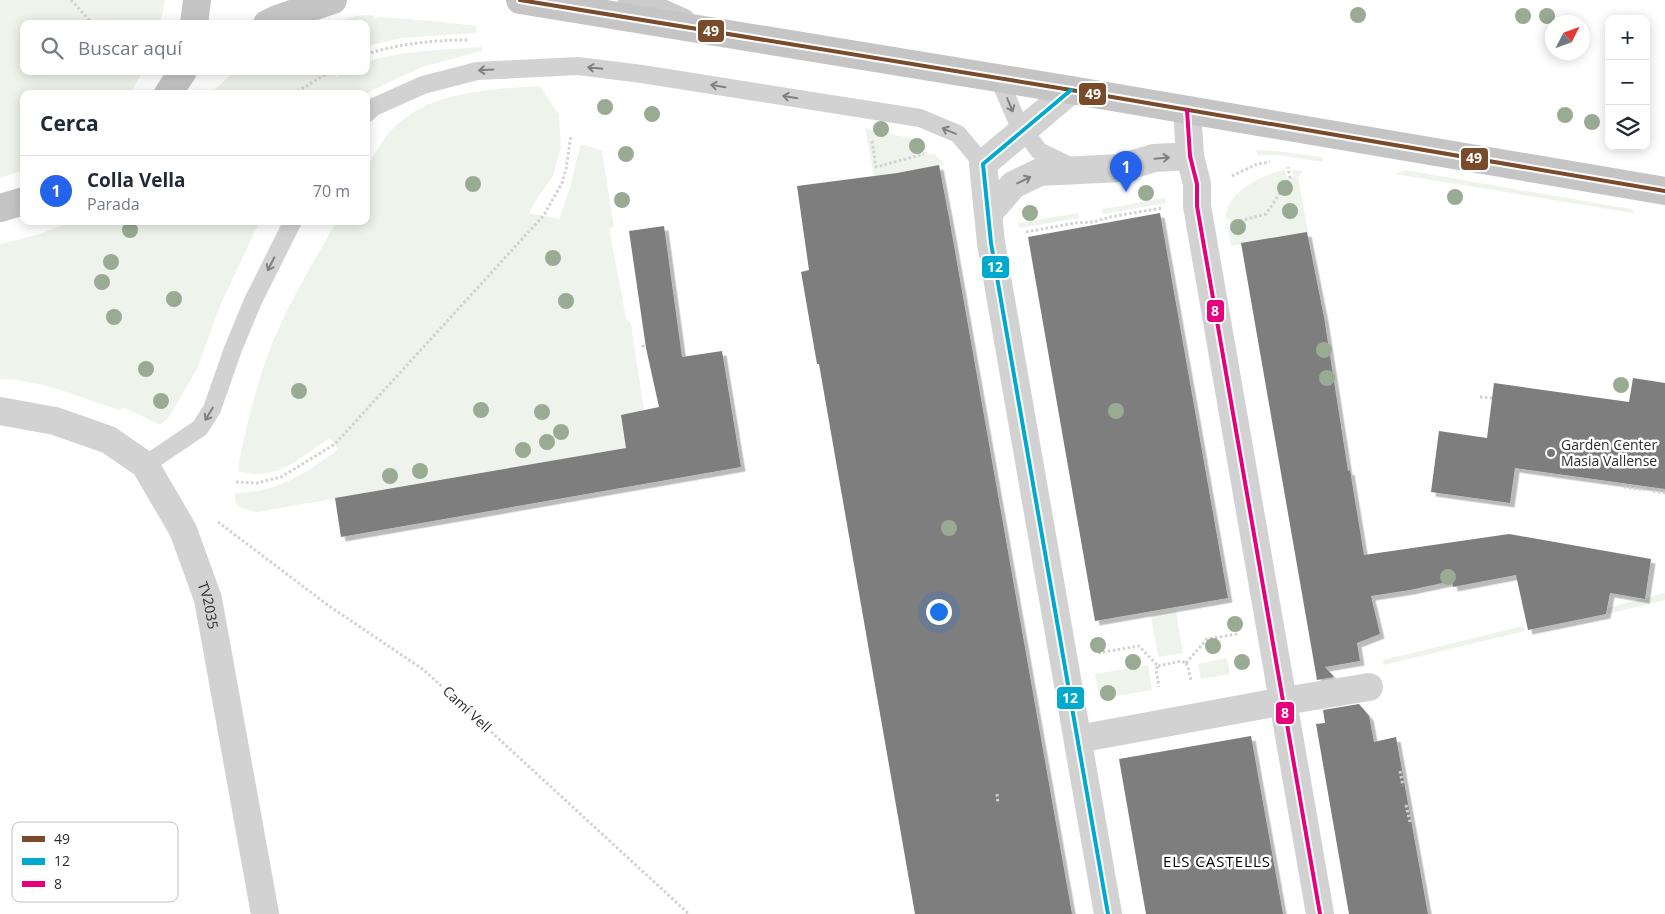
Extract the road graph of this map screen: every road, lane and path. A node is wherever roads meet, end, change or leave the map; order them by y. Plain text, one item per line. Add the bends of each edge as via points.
1 (71, 0) edge
2 (197, 0) edge
3 (333, 0) edge
4 (520, 0) edge
5 (632, 0) edge
6 (89, 20) edge
7 (194, 20) edge
8 (275, 20) edge
9 (697, 28) junction
10 (474, 40) dead end
11 (370, 53) edge
12 (180, 75) edge
13 (324, 75) edge
14 (999, 79) junction
15 (171, 90) edge
16 (300, 90) edge
17 (1071, 90) junction
18 (370, 110) edge
19 (1187, 110) junction
20 (1023, 130) junction
21 (571, 135) dead end
22 (928, 153) dead end
23 (1190, 156) junction
24 (875, 158) dead end
25 (1278, 161) dead end
26 (983, 164) junction
27 (1288, 167) dead end
28 (1079, 170) junction
29 (1197, 184) junction
30 (1665, 191) edge
31 (20, 202) edge
32 (1168, 207) dead end
33 (0, 208) edge
34 (989, 213) junction
35 (1231, 223) dead end
36 (292, 225) edge
37 (1023, 232) dead end
38 (1480, 397) dead end
39 (1492, 398) dead end
40 (0, 411) edge
41 (145, 464) junction
42 (236, 482) dead end
43 (1624, 487) dead end
44 (1645, 490) dead end
45 (1653, 491) dead end
46 (1665, 493) edge
47 (226, 528) dead end
48 (1244, 633) dead end
49 (1096, 653) dead end
50 (1186, 663) junction
51 (1158, 666) junction
52 (1188, 687) dead end
53 (1369, 687) dead end
54 (1162, 692) dead end
55 (1284, 701) junction
56 (1078, 738) junction
57 (1400, 771) dead end
58 (1403, 786) dead end
59 (997, 794) dead end
60 (998, 804) dead end
61 (1406, 805) dead end
62 (1410, 822) dead end
63 (265, 914) edge
64 (689, 914) edge
65 (1108, 914) edge
66 (1320, 914) edge

1 - 6 path
2 - 7 main road
3 - 8 main road
4 - 9 main road
5 - 9 main road
9 - 14 main road
10 - 11 path via 425,41
12 - 15 main road
13 - 16 path
14 - 17 main road
14 -> 20 lane
17 - 19 main road
17 - 20 street
26 -> 18 lane via 958,134 920,118 593,67 477,71 423,85
19 - 23 street
19 - 30 main road
20 - 26 street
20 - 28 lane via 1039,151
21 - 42 path via 562,183 544,215 335,444 281,477 257,483
22 - 24 path via 876,167
28 -> 23 street via 1121,168 1154,158
23 - 29 street
25 - 29 path via 1256,164 1228,178
26 - 34 street
27 - 35 path via 1290,178 1266,214
34 -> 28 street via 1013,185 1040,172
29 - 55 street via 1197,206
31 - 33 main road
32 - 37 path
34 - 56 street via 991,244
36 -> 41 lane via 253,301 212,409 200,428
38 - 39 path
40 - 41 street, TV2035 via 55,421 109,440
41 - 63 street, TV2035 via 183,530 208,599
43 - 44 path
45 - 46 path
47 - 64 path, Camí Vell via 329,606 424,670
48 - 50 path via 1207,639
49 - 51 path via 1139,646
50 - 51 path
50 - 52 path via 1191,682
51 - 54 path
53 - 55 street
55 - 56 street
55 - 66 street
56 - 65 street
57 - 58 path
59 - 60 path
61 - 62 path

